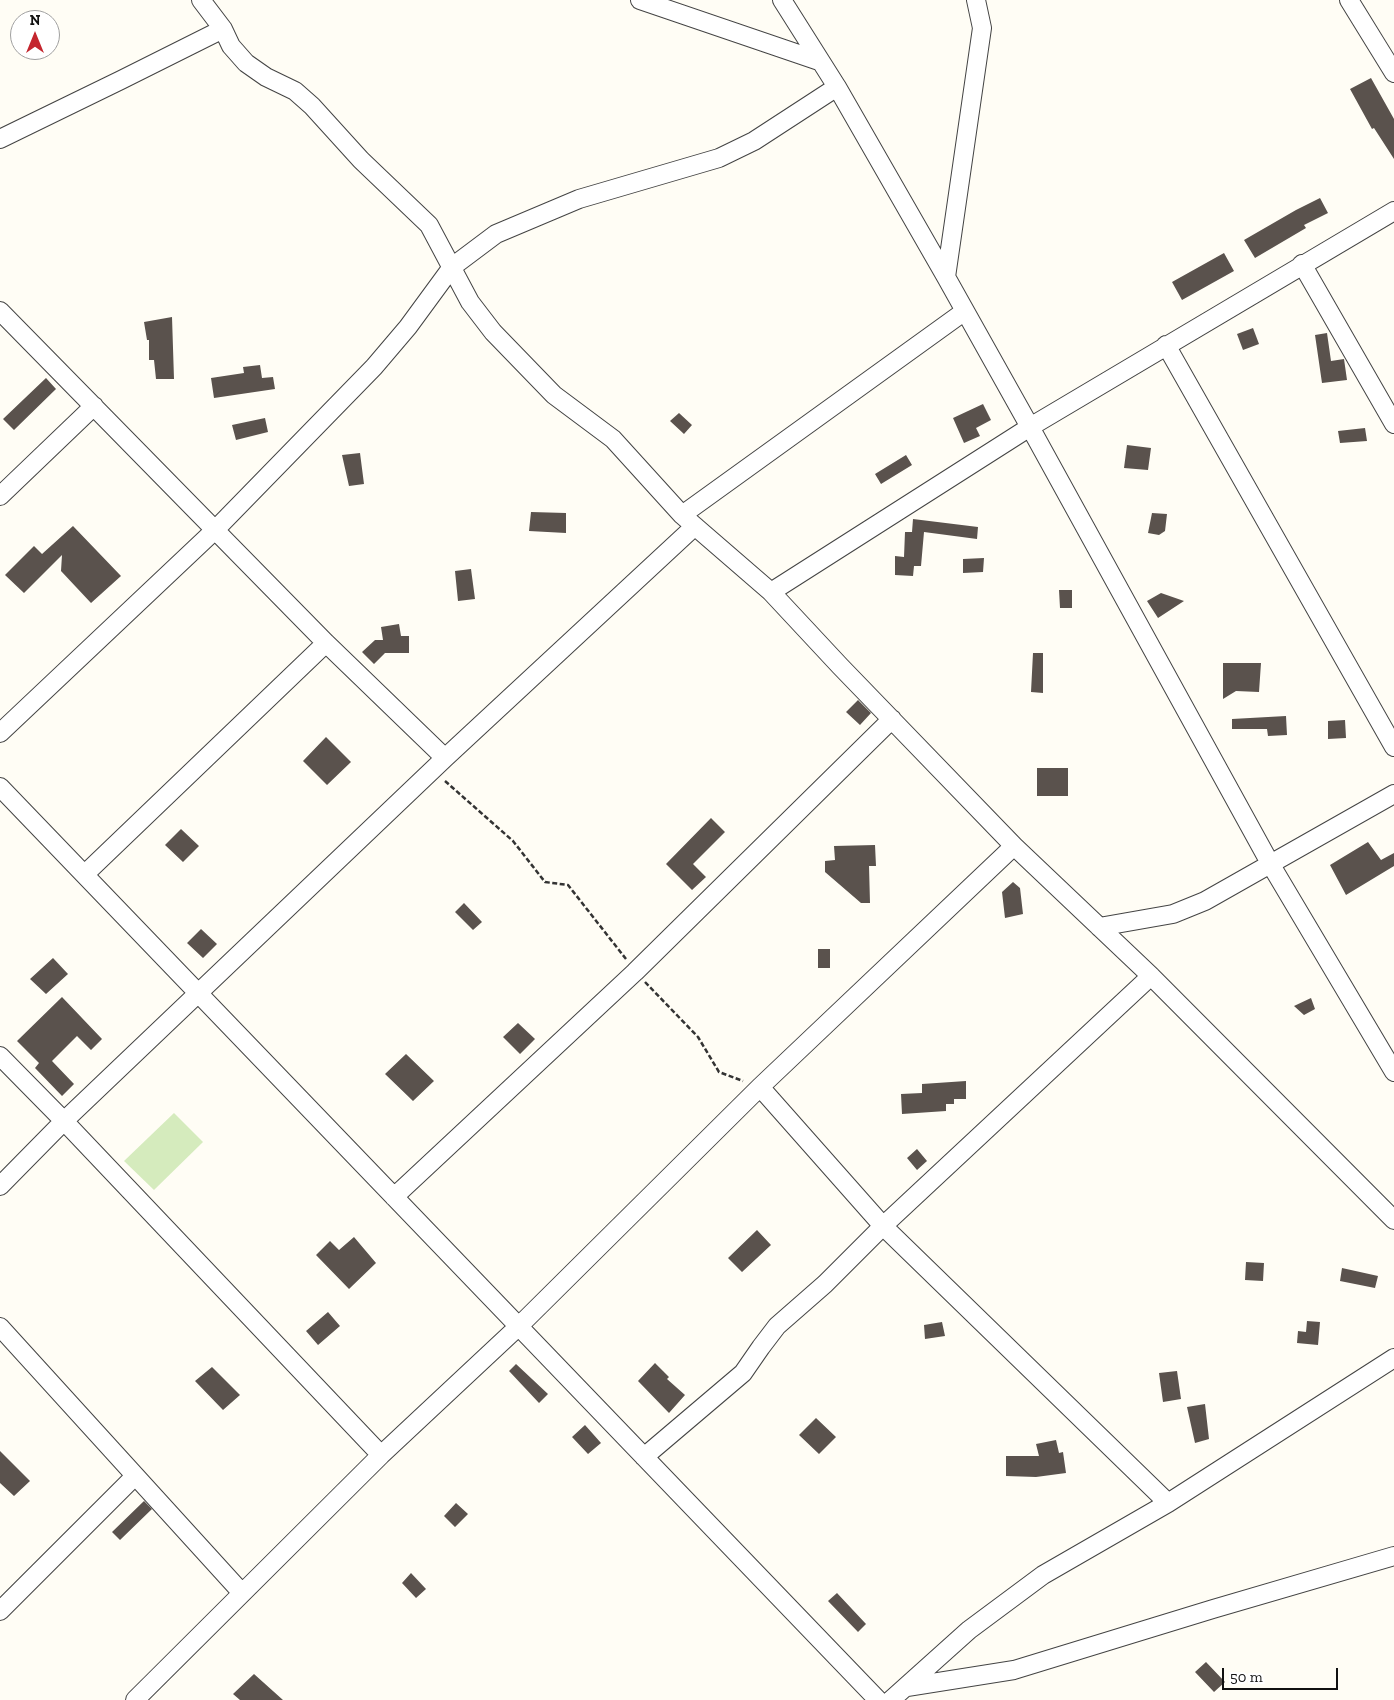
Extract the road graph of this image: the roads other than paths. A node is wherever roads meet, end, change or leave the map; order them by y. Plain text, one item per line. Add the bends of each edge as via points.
1 (201, 0) edge
2 (640, 0) edge
3 (782, 0) edge
4 (976, 0) edge
5 (1349, 0) edge
6 (223, 29) junction
7 (819, 61) junction
8 (1394, 73) edge
9 (837, 87) junction
10 (0, 139) edge
11 (1394, 211) edge
12 (1302, 264) junction
13 (452, 267) junction
14 (946, 277) junction
15 (0, 311) edge
16 (965, 311) junction
17 (1166, 345) junction
18 (94, 406) junction
19 (1394, 424) edge
20 (1030, 426) junction
21 (0, 496) edge
22 (689, 520) junction
23 (216, 529) junction
24 (771, 592) junction
25 (326, 643) junction
26 (892, 719) junction
27 (0, 733) edge
28 (1394, 747) edge
29 (439, 764) junction
30 (0, 787) edge
31 (1394, 794) edge
32 (1014, 846) junction
33 (1271, 865) junction
34 (85, 874) junction
35 (1099, 927) junction
36 (1151, 976) junction
37 (199, 993) junction
38 (0, 1056) edge
39 (1394, 1072) edge
40 (760, 1087) junction
41 (64, 1122) junction
42 (0, 1186) edge
43 (394, 1197) junction
44 (1394, 1220) edge
45 (883, 1226) junction
46 (519, 1326) junction
47 (0, 1327) edge
48 (1394, 1358) edge
49 (381, 1455) junction
50 (644, 1457) junction
51 (135, 1476) junction
52 (1168, 1503) junction
53 (1394, 1556) edge
54 (242, 1593) junction
55 (0, 1611) edge
56 (907, 1687) junction
57 (135, 1700) edge
58 (878, 1700) edge
59 (891, 1700) edge

1 - 6 street
2 - 7 street
3 - 7 street
4 - 14 street via 982,28
5 - 8 street
6 - 10 street
6 - 13 street via 231,46 246,63 312,106 362,160 429,224
7 - 9 street
9 - 13 street via 754,141 719,158 579,199 496,234
9 - 14 street
11 - 12 street
12 - 17 street
12 - 19 street
13 - 22 street via 470,302 493,332 554,396 613,439
13 - 23 street via 374,367
14 - 16 street
15 - 18 street
16 - 20 street
16 - 22 street
17 - 20 street
17 - 28 street
18 - 21 street
18 - 23 street
20 - 24 street
20 - 33 street
22 - 24 street
22 - 29 street
23 - 25 street
23 - 27 street
24 - 26 street
25 - 29 street
25 - 34 street
26 - 32 street
26 - 43 street via 636,972
29 - 37 street
30 - 34 street
31 - 33 street
32 - 35 street
32 - 40 street
33 - 35 street via 1205,901 1173,914
33 - 39 street
34 - 37 street
35 - 36 street
36 - 44 street
36 - 45 street
37 - 41 street
37 - 43 street
38 - 41 street
40 - 45 street
40 - 46 street
41 - 42 street
41 - 49 street
43 - 46 street
45 - 50 street via 777,1326 743,1373
45 - 52 street
46 - 49 street
46 - 50 street
47 - 51 street
48 - 52 street
49 - 54 street
50 - 58 street
51 - 54 street
51 - 55 street
52 - 56 street via 1043,1575 970,1630
53 - 56 street via 1014,1670
54 - 57 street
56 - 59 street

